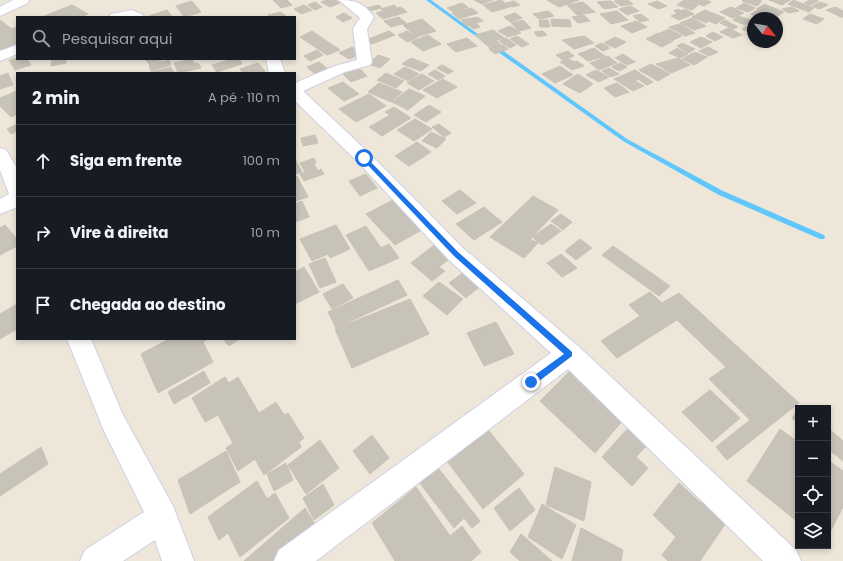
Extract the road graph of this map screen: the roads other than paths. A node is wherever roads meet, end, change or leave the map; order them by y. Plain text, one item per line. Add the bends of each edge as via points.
1 (23, 0) edge
2 (345, 0) edge
3 (0, 12) edge
4 (121, 16) edge
5 (135, 16) edge
6 (16, 49) edge
7 (0, 57) edge
8 (273, 60) edge
9 (277, 72) edge
10 (296, 90) edge
11 (296, 91) edge
12 (0, 154) edge
13 (16, 188) edge
14 (16, 199) edge
15 (0, 207) edge
16 (79, 340) edge
17 (569, 354) junction
18 (162, 517) junction
19 (96, 561) edge
20 (178, 561) edge
21 (290, 561) edge
22 (784, 561) edge

1 - 3 street
2 - 10 street via 367,17 360,29 365,62 340,69
4 - 5 street
6 - 7 street
8 - 9 street
11 - 17 street via 456,254
12 - 13 street
14 - 15 street
16 - 18 street via 113,422
17 - 21 street
17 - 22 street
18 - 19 street
18 - 20 street

